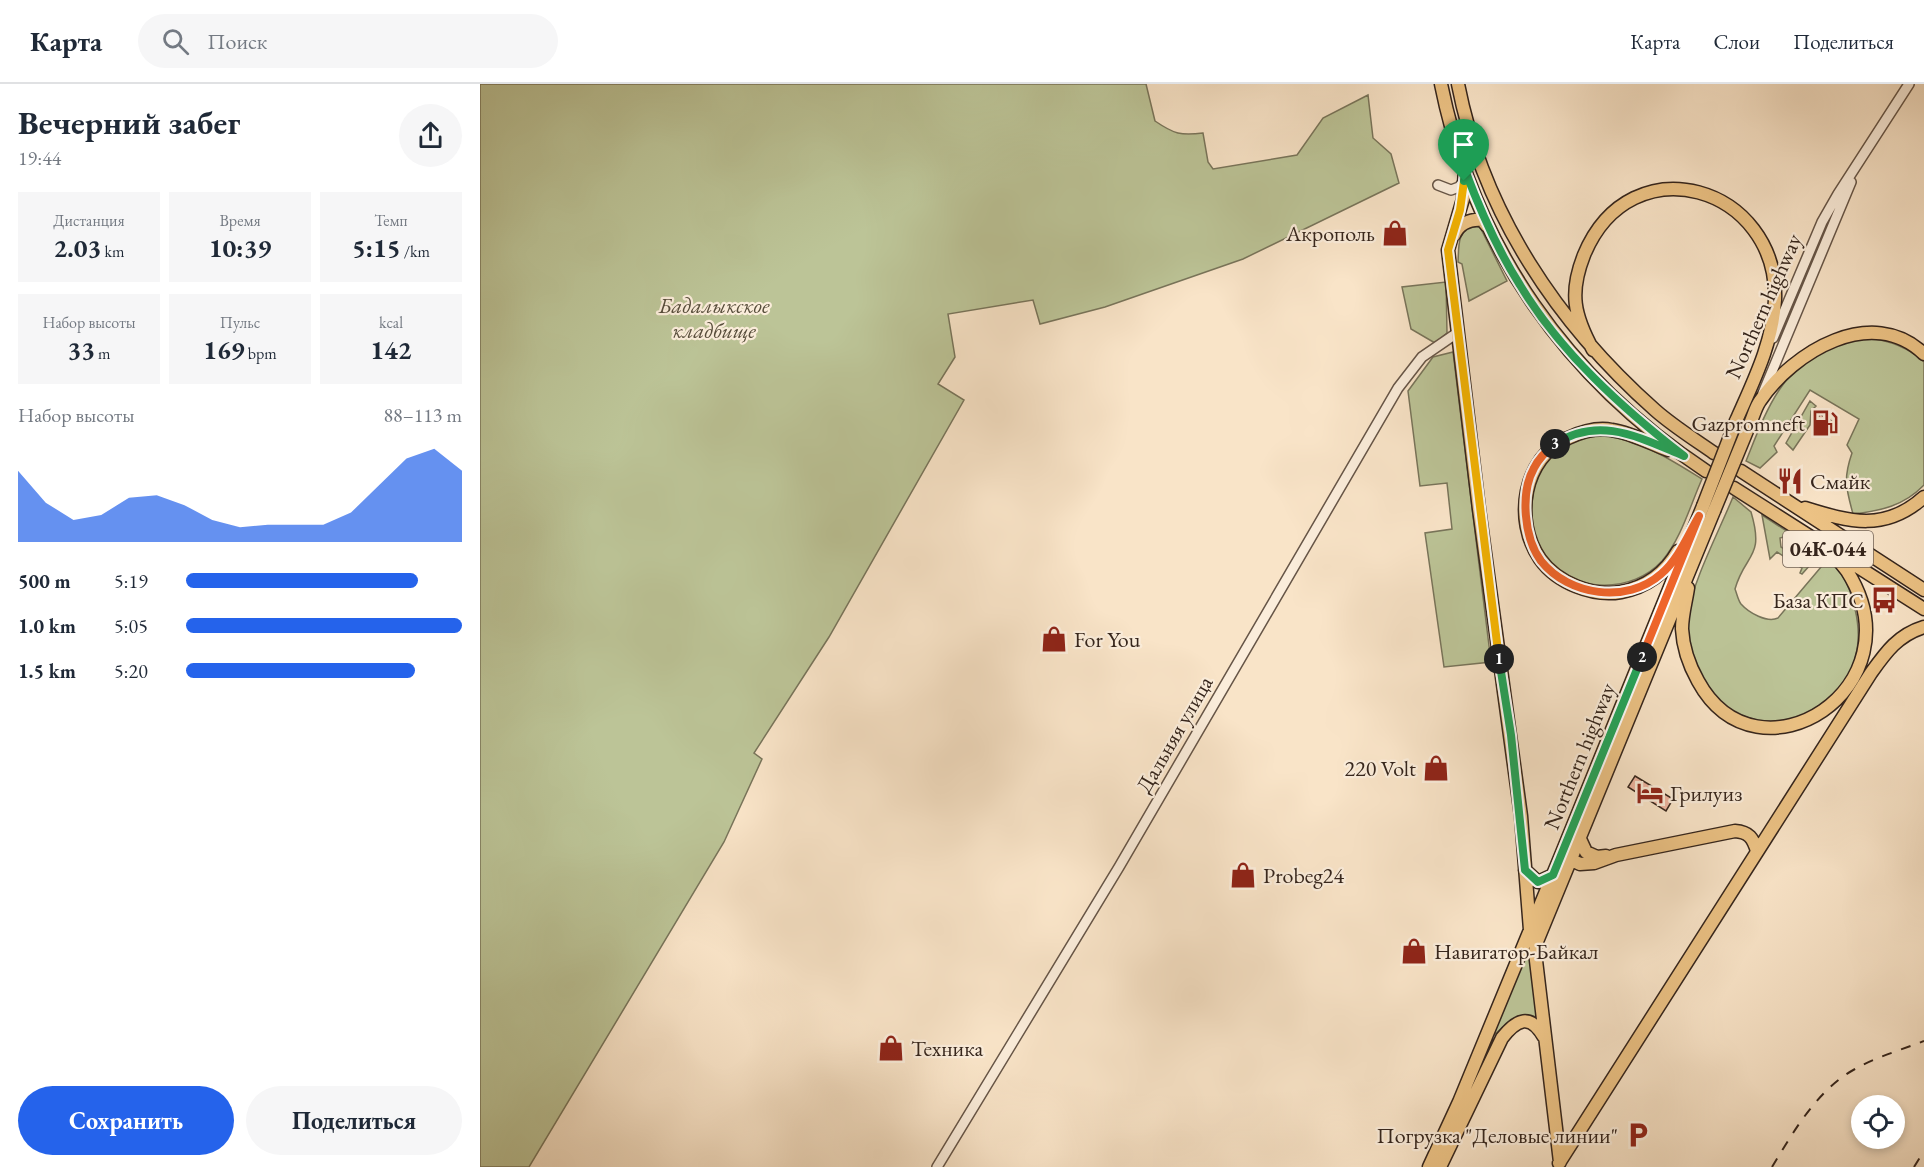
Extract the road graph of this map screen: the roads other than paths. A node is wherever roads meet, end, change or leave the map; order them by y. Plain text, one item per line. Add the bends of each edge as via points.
1 (1441, 84) edge
2 (1458, 84) edge
3 (1909, 84) edge
4 (1857, 166) junction
5 (1464, 175) junction
6 (1438, 185) dead end
7 (1489, 229) junction
8 (1448, 250) junction
9 (1457, 333) junction
10 (1593, 350) junction
11 (1765, 354) junction
12 (1924, 354) edge
13 (1759, 402) junction
14 (1714, 453) dead end
15 (1684, 456) junction
16 (1706, 471) dead end
17 (1741, 471) dead end
18 (1734, 488) dead end
19 (1924, 497) edge
20 (1790, 503) junction
21 (1705, 511) junction
22 (1830, 550) junction
23 (1689, 572) junction
24 (1924, 590) edge
25 (1924, 609) edge
26 (1924, 627) edge
27 (1580, 839) junction
28 (1757, 851) junction
29 (1616, 855) junction
30 (1567, 858) junction
31 (1525, 870) junction
32 (1553, 875) junction
33 (1530, 930) junction
34 (1545, 1038) junction
35 (1559, 1165) edge
36 (937, 1167) edge
37 (1429, 1167) edge
38 (1440, 1167) edge

1 - 5 main road
2 - 10 main road via 1468,127 1516,241 1533,272
3 - 4 street, Northern highway
4 - 11 street, Northern highway via 1822,222
4 - 13 street, Northern highway
5 - 6 street via 1460,186 1451,190
5 - 7 main road
5 - 8 main road via 1460,210
7 - 8 main road via 1482,220 1463,224 1457,228
7 - 15 main road via 1521,287 1563,342 1605,390
8 - 9 main road
9 - 31 main road via 1511,735
9 - 36 street, Дальняя улица via 1422,357 1398,388 1119,867
10 - 11 main road via 1576,312 1577,278 1587,247 1608,215 1624,202 1651,192 1682,189 1723,202 1745,220 1761,242 1770,260 1775,300
10 - 14 main road via 1656,411
11 - 21 main road, Northern highway, bridge via 1736,421
12 - 13 main road via 1915,345 1891,336 1845,336 1814,350 1792,366
13 - 21 main road, Northern highway, bridge
15 - 16 main road
15 - 21 main road via 1611,430 1583,432 1556,442 1532,470 1527,490 1531,542 1540,560 1566,582 1615,593 1635,589 1660,575
17 - 20 main road, 04К-044
18 - 22 main road, 04К-044
19 - 20 main road via 1899,515 1858,522
20 - 24 main road, 04К-044
21 - 23 main road, Northern highway
21 - 30 main road, Northern highway
22 - 23 main road via 1857,593 1866,648 1842,695 1798,724 1755,726 1716,706 1702,688 1691,669 1682,629
22 - 25 main road, 04К-044
23 - 27 main road, Northern highway
26 - 28 main road, Northern highway via 1899,638 1883,656
27 - 29 main road via 1592,856
27 - 30 main road, Northern highway
28 - 29 main road via 1750,835 1735,831
28 - 35 main road, Northern highway
29 - 30 main road via 1580,864
30 - 32 main road, Northern highway
30 - 34 main road, Northern highway via 1535,952
31 - 32 main road via 1538,882
31 - 33 main road
32 - 33 main road, Northern highway
33 - 37 main road, Northern highway
34 - 35 main road, Northern highway
34 - 38 main road via 1527,1021 1518,1023 1502,1038

